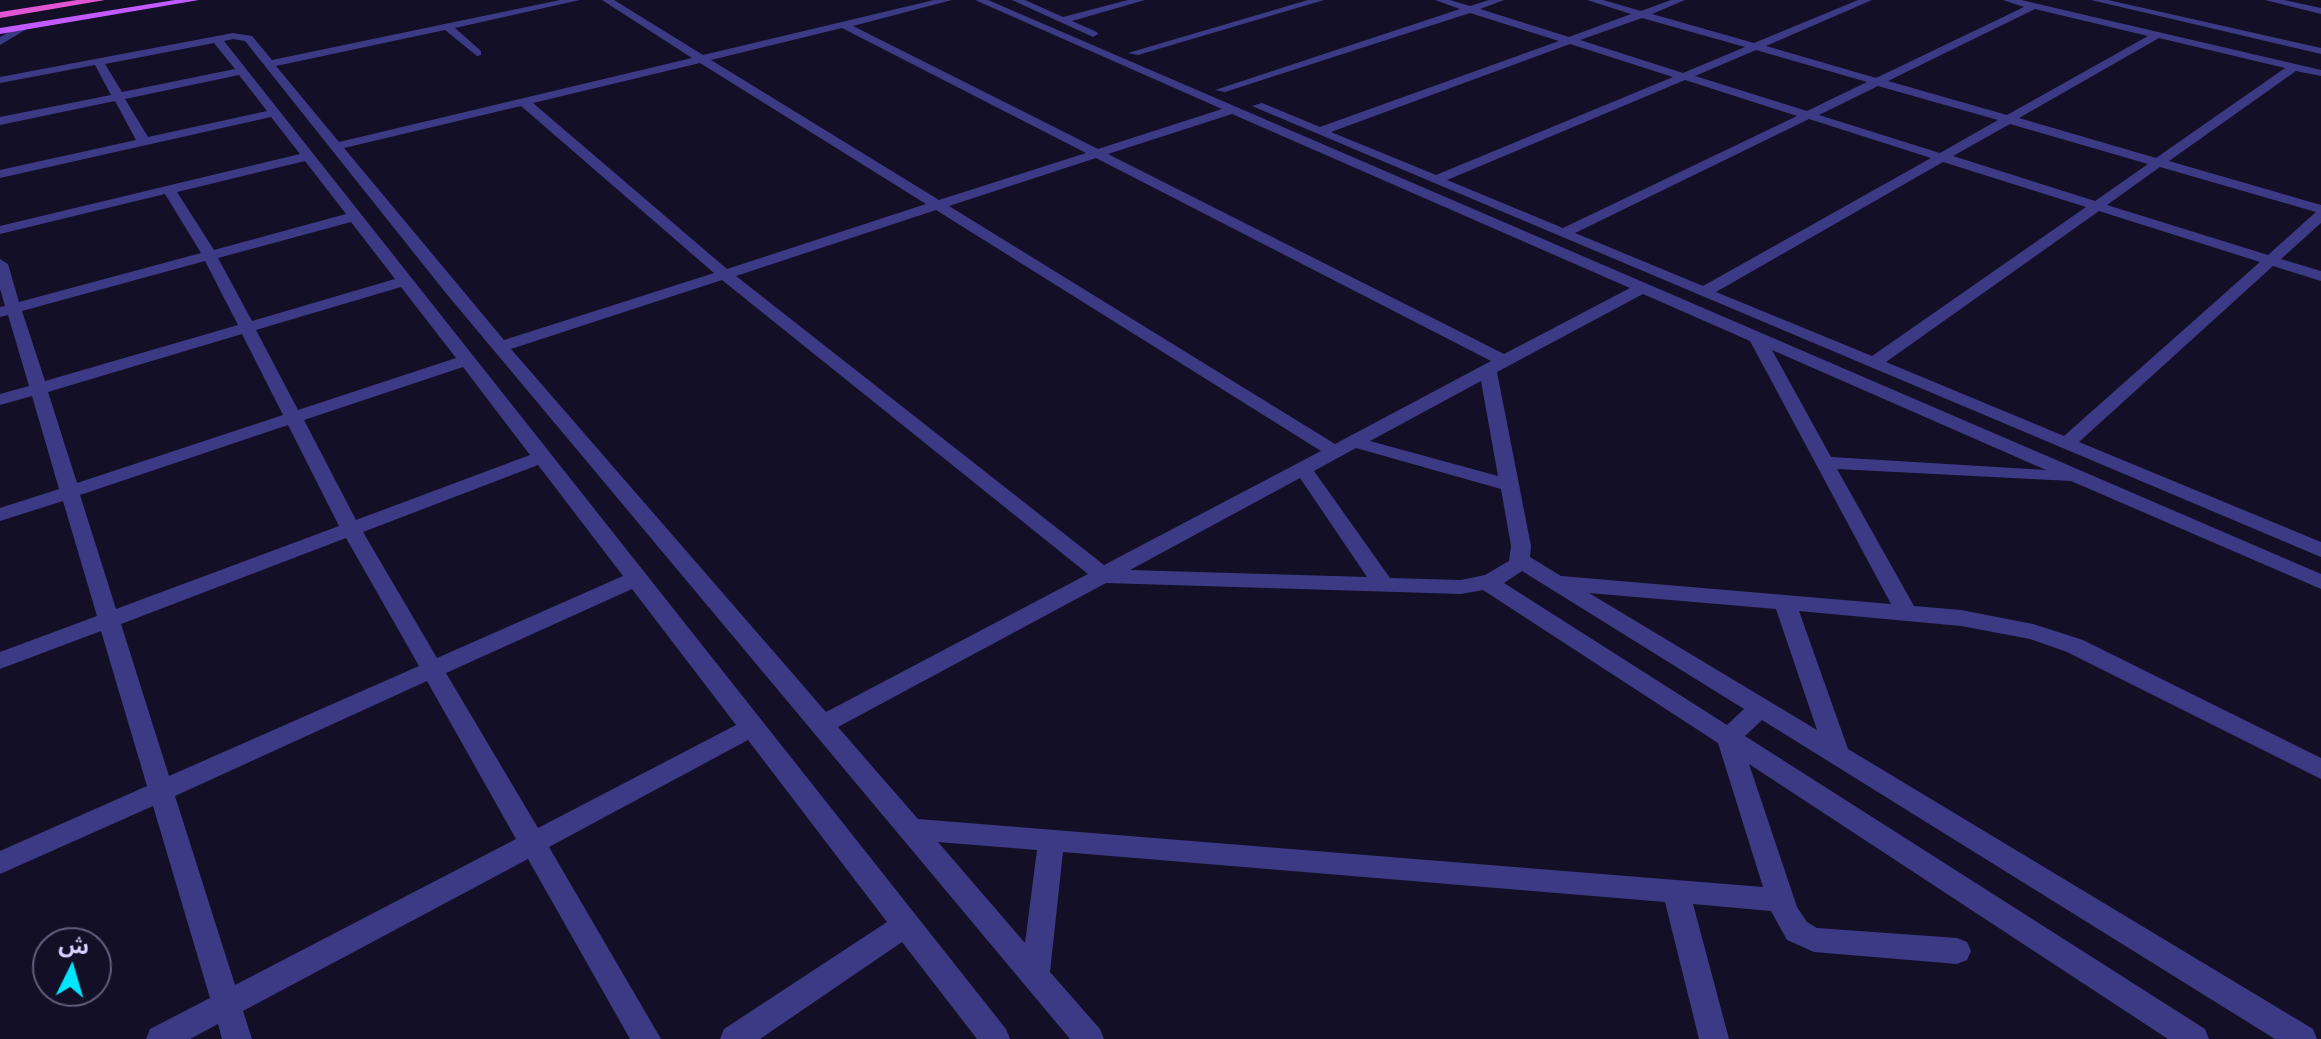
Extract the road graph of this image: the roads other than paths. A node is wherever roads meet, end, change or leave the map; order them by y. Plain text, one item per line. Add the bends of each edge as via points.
1 (99, 0) edge
2 (194, 0) edge
3 (575, 0) edge
4 (607, 0) edge
5 (947, 0) edge
6 (980, 0) edge
7 (1017, 0) edge
8 (1140, 0) edge
9 (1319, 0) edge
10 (1440, 0) edge
11 (1499, 0) edge
12 (1592, 0) edge
13 (1680, 0) edge
14 (1867, 0) edge
15 (2008, 0) edge
16 (2096, 0) edge
17 (2270, 0) edge
18 (2034, 6) junction
19 (1470, 9) junction
20 (2321, 11) edge
21 (1641, 14) junction
22 (0, 15) edge
23 (1062, 20) junction
24 (844, 25) junction
25 (25, 27) junction
26 (447, 27) junction
27 (0, 31) edge
28 (2157, 35) junction
29 (217, 39) junction
30 (1569, 40) junction
31 (0, 42) edge
32 (1755, 47) junction
33 (2321, 51) edge
34 (477, 53) dead end
35 (1134, 53) junction
36 (700, 59) junction
37 (98, 61) junction
38 (268, 64) junction
39 (2294, 67) junction
40 (243, 71) junction
41 (2321, 73) edge
42 (1684, 76) junction
43 (0, 80) edge
44 (1877, 82) junction
45 (1221, 90) junction
46 (118, 97) junction
47 (523, 101) junction
48 (1232, 110) junction
49 (275, 113) junction
50 (1808, 115) junction
51 (2009, 120) junction
52 (0, 121) edge
53 (1319, 132) junction
54 (144, 142) junction
55 (338, 146) junction
56 (1096, 153) junction
57 (309, 156) junction
58 (1943, 157) junction
59 (2158, 162) junction
60 (0, 174) edge
61 (1436, 180) junction
62 (169, 189) junction
63 (935, 206) junction
64 (2097, 206) junction
65 (2321, 209) edge
66 (2321, 215) edge
67 (356, 216) junction
68 (0, 230) edge
69 (1564, 233) junction
70 (210, 256) junction
71 (2271, 260) junction
72 (0, 264) edge
73 (724, 274) junction
74 (2321, 276) edge
75 (406, 281) junction
76 (1642, 288) junction
77 (1704, 292) junction
78 (7, 310) edge
79 (247, 328) junction
80 (1757, 338) junction
81 (500, 347) junction
82 (467, 360) junction
83 (1873, 363) junction
84 (1496, 366) junction
85 (39, 388) junction
86 (0, 400) edge
87 (294, 418) junction
88 (1354, 442) junction
89 (2066, 444) junction
90 (1335, 452) junction
91 (543, 457) junction
92 (1824, 462) junction
93 (1303, 469) junction
94 (2080, 478) junction
95 (1509, 485) junction
96 (70, 492) junction
97 (0, 515) edge
98 (351, 529) junction
99 (2321, 550) edge
100 (1521, 561) junction
101 (1104, 576) junction
102 (637, 578) junction
103 (1487, 582) junction
104 (2321, 582) edge
105 (1557, 583) junction
106 (1383, 584) junction
107 (1785, 603) junction
108 (1906, 612) junction
109 (109, 620) junction
110 (0, 661) edge
111 (432, 670) junction
112 (1760, 708) junction
113 (822, 725) junction
114 (753, 727) junction
115 (1728, 738) junction
116 (1838, 755) junction
117 (2321, 769) edge
118 (161, 791) junction
119 (910, 829) junction
120 (1051, 841) junction
121 (533, 843) junction
122 (0, 863) edge
123 (1676, 891) junction
124 (1781, 900) junction
125 (906, 924) junction
126 (1957, 951) dead end
127 (1035, 976) junction
128 (226, 1005) junction
129 (161, 1039) edge
130 (237, 1039) edge
131 (646, 1039) edge
132 (735, 1039) edge
133 (995, 1039) edge
134 (1089, 1039) edge
135 (1714, 1039) edge
136 (2194, 1039) edge
137 (2302, 1039) edge

1 - 22 highway
2 - 25 main road
3 - 26 street
4 - 36 street
5 - 24 street
6 - 48 street
7 - 23 street
8 - 23 street
9 - 35 street
10 - 19 street
11 - 19 street
12 - 21 street
13 - 21 street
14 - 32 street
15 - 18 street
16 - 33 lane
17 - 20 street
18 - 28 street
18 - 44 street
19 - 30 street
19 - 45 street
21 - 30 street
21 - 32 street
23 - 35 street
24 - 36 street
24 - 56 street
25 - 27 main road
25 - 31 street
26 - 34 street
26 - 38 street
28 - 39 street
28 - 51 street
29 - 37 street
29 - 38 street via 246,37
29 - 40 street
30 - 42 street
30 - 53 street
32 - 42 street
32 - 44 street
35 - 45 street
36 - 47 street
36 - 63 street
37 - 43 street
37 - 46 street
38 - 55 street
39 - 41 street
39 - 59 street
40 - 46 street
40 - 49 street
42 - 50 street
42 - 61 street
44 - 50 street
44 - 51 street
45 - 53 street
46 - 52 street
46 - 54 street
47 - 55 street
47 - 73 street
48 - 56 street
48 - 76 street
49 - 54 street
49 - 57 street
50 - 58 street
50 - 69 street
51 - 58 street
51 - 59 street
53 - 61 street
54 - 60 street
55 - 81 street
56 - 63 street
56 - 84 street
57 - 62 street
57 - 67 street
58 - 64 street
58 - 77 street
59 - 64 street
59 - 65 street
61 - 69 street
62 - 68 street
62 - 70 street
63 - 73 street
63 - 90 street
64 - 71 street
64 - 83 street
66 - 71 street
67 - 70 street
67 - 75 street
69 - 77 street
70 - 78 street
70 - 79 street
71 - 74 street
71 - 89 street
72 - 78 street
73 - 81 street
73 - 101 street
75 - 79 street
75 - 82 street
76 - 80 street
76 - 84 street
77 - 83 street
78 - 85 street
79 - 85 street
79 - 87 street
80 - 92 street
80 - 94 street
81 - 113 street
82 - 87 street
82 - 91 street
83 - 89 street
84 - 88 street
84 - 95 street
85 - 86 street
85 - 96 street
87 - 96 street
87 - 98 street
88 - 90 street
88 - 95 street
89 - 99 street
90 - 93 street
91 - 98 street
91 - 102 street
92 - 94 street
92 - 108 street
93 - 101 street
93 - 106 street
94 - 104 street
95 - 100 street
96 - 97 street
96 - 109 street
98 - 109 street
98 - 111 street
100 - 103 street
100 - 105 street
101 - 106 street
101 - 113 street
102 - 111 street
102 - 114 street
103 - 106 street via 1461,587
103 - 115 street
105 - 107 street
105 - 112 street
107 - 108 street
107 - 116 street
108 - 117 street via 1992,622 2075,646
109 - 110 street
109 - 118 street
111 - 118 street
111 - 121 street
112 - 115 street
112 - 116 street
113 - 119 street
114 - 121 street
114 - 125 street
115 - 124 street
115 - 136 street
116 - 137 street
118 - 122 street
118 - 128 street
119 - 120 street
119 - 127 street
120 - 123 street
120 - 127 street
121 - 128 street
121 - 131 street
123 - 124 street
123 - 135 street
124 - 126 street via 1797,931 1814,940
125 - 132 street
125 - 133 street
127 - 134 street
128 - 129 street
128 - 130 street

